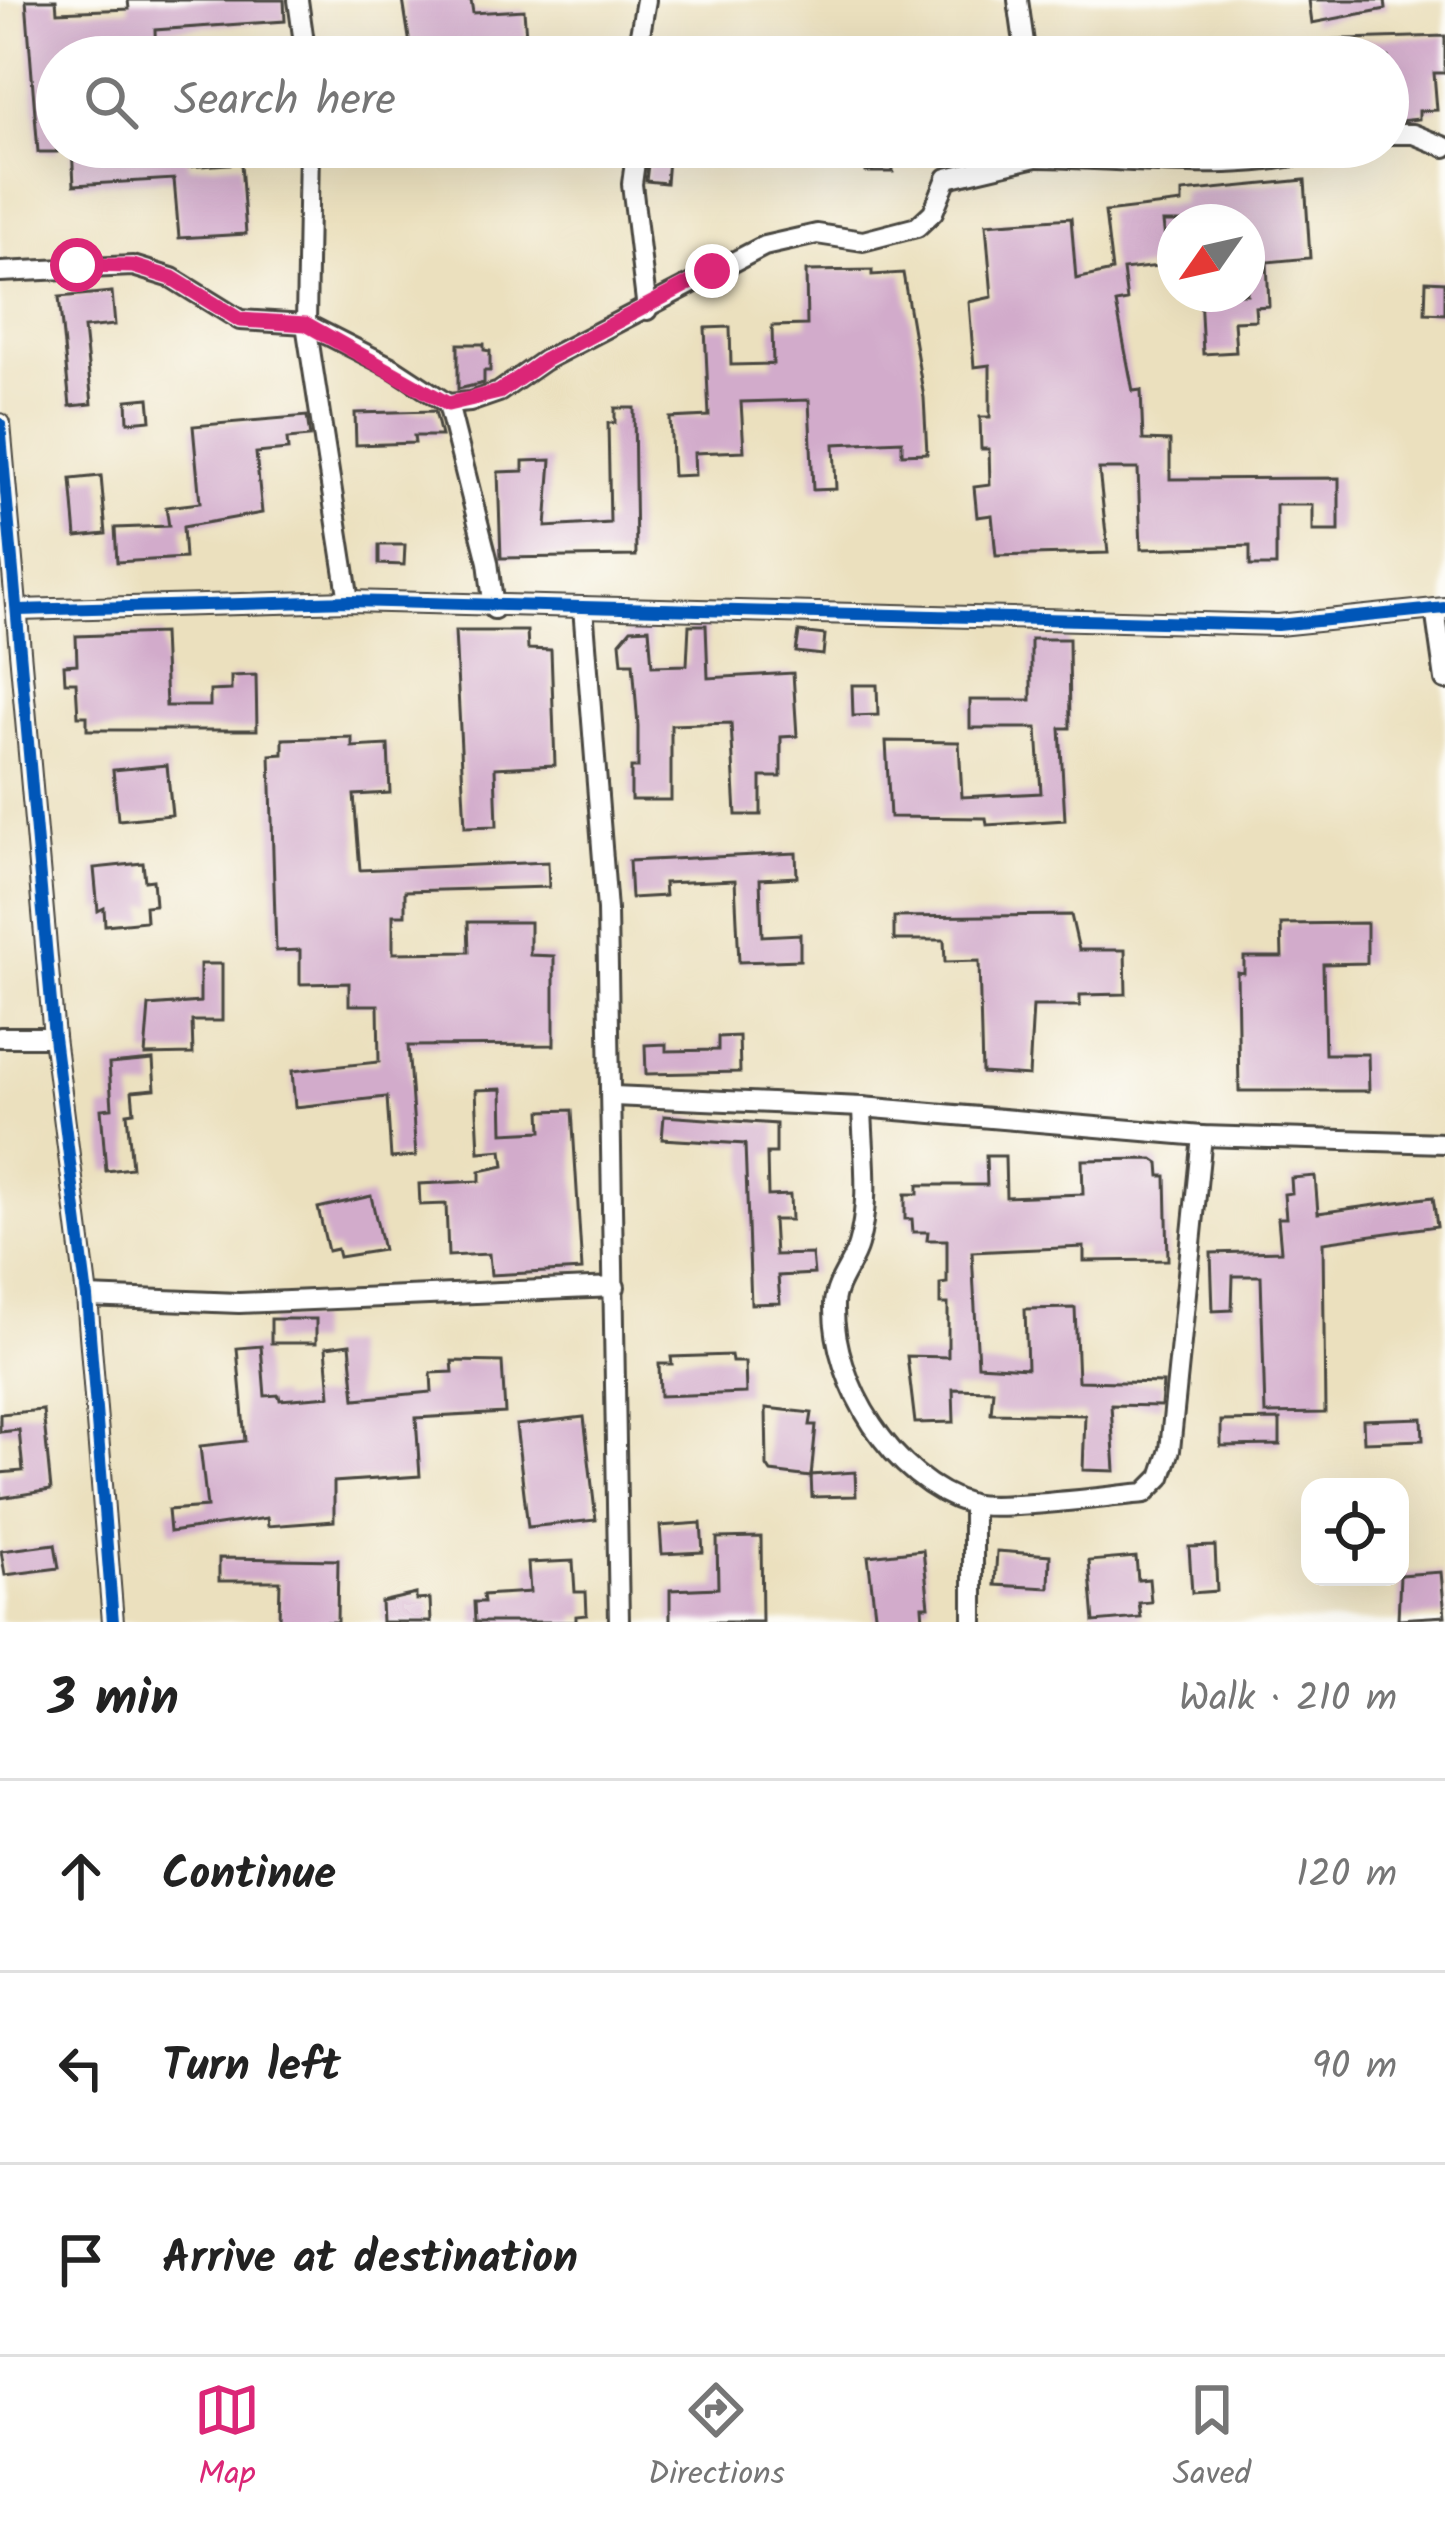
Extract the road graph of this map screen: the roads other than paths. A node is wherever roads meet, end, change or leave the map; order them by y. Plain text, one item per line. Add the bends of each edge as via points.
1 (298, 0) edge
2 (646, 0) edge
3 (1018, 0) edge
4 (303, 36) edge
5 (640, 36) edge
6 (1023, 36) edge
7 (1409, 134) edge
8 (1445, 147) edge
9 (309, 168) edge
10 (634, 168) edge
11 (981, 168) edge
12 (0, 272) edge
13 (647, 310) junction
14 (306, 324) junction
15 (448, 404) junction
16 (0, 424) edge
17 (349, 601) junction
18 (583, 607) junction
19 (1440, 608) edge
20 (494, 609) junction
21 (18, 610) junction
22 (1445, 680) edge
23 (0, 1037) edge
24 (54, 1037) junction
25 (613, 1096) junction
26 (862, 1107) junction
27 (1202, 1136) junction
28 (1445, 1143) edge
29 (615, 1287) junction
30 (87, 1297) junction
31 (973, 1504) junction
32 (113, 1622) edge
33 (619, 1622) edge
34 (973, 1622) edge

1 - 4 street
2 - 5 street
3 - 6 street
7 - 8 street
9 - 14 street
10 - 13 street
11 - 13 street via 947,178 917,227 863,241 818,234 764,246
12 - 14 street via 133,266 172,278 240,320
13 - 15 street via 499,392
14 - 15 street
14 - 17 street
15 - 20 street
16 - 21 street
17 - 20 street
17 - 21 street
18 - 19 street via 1279,625
18 - 20 street
18 - 25 street
19 - 22 street
21 - 24 street
23 - 24 street
24 - 30 street
25 - 26 street
25 - 29 street
26 - 27 street
26 - 31 street via 865,1200 858,1245 834,1298 838,1349 880,1435 911,1473
27 - 28 street
27 - 31 street via 1161,1477 1145,1493
29 - 30 street via 239,1303
29 - 33 street
30 - 32 street
31 - 34 street

